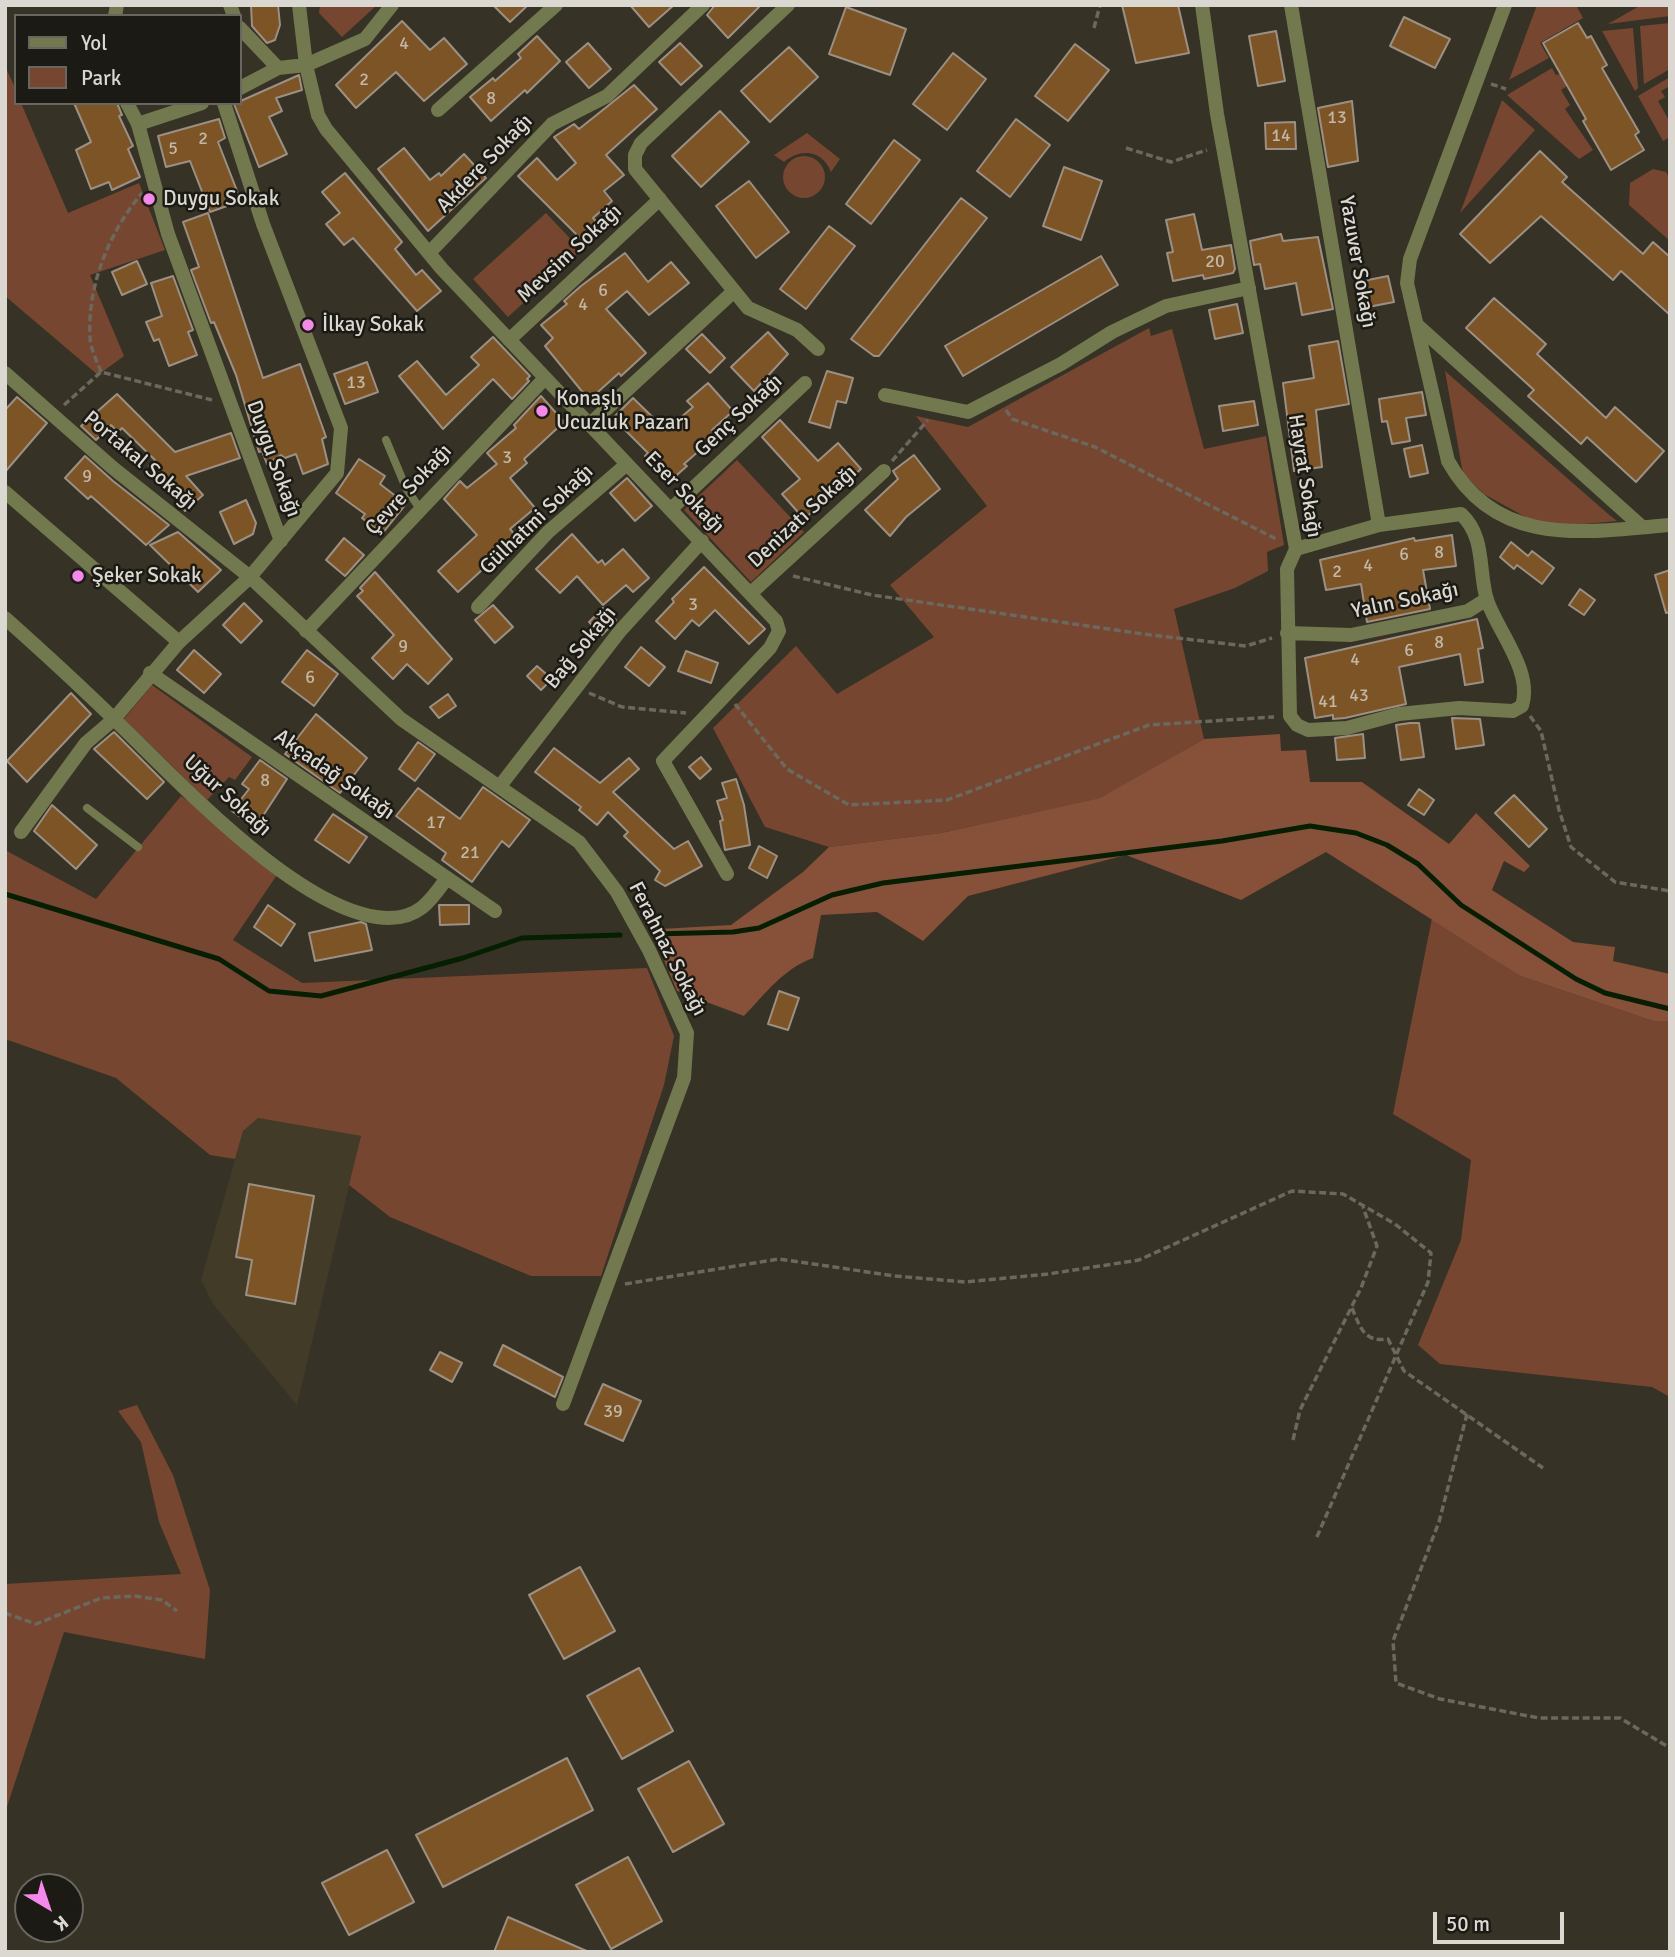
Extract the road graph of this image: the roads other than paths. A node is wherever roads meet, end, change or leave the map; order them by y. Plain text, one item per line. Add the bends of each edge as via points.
1 (299, 5) edge
2 (392, 5) edge
3 (556, 5) edge
4 (703, 5) edge
5 (788, 5) edge
6 (1202, 5) edge
7 (1291, 5) edge
8 (1505, 5) edge
9 (242, 30) edge
10 (306, 65) junction
11 (278, 68) junction
12 (242, 87) edge
13 (128, 105) edge
14 (196, 105) edge
15 (225, 105) edge
16 (439, 110) dead end
17 (138, 124) junction
18 (660, 200) junction
19 (430, 252) junction
20 (1249, 288) junction
21 (733, 292) junction
22 (1417, 325) junction
23 (509, 340) junction
24 (818, 349) dead end
25 (5, 373) edge
26 (545, 378) junction
27 (805, 383) dead end
28 (885, 395) dead end
29 (589, 425) junction
30 (386, 440) dead end
31 (627, 464) junction
32 (884, 471) road end
33 (5, 492) edge
34 (420, 509) junction
35 (671, 509) junction
36 (1379, 525) junction
37 (1670, 525) edge
38 (1642, 527) junction
39 (281, 541) junction
40 (702, 541) junction
41 (1296, 549) junction
42 (250, 578) junction
43 (751, 593) junction
44 (1487, 599) junction
45 (478, 607) dead end
46 (5, 618) edge
47 (306, 631) junction
48 (1287, 633) junction
49 (179, 642) junction
50 (150, 673) junction
51 (114, 719) junction
52 (500, 786) junction
53 (87, 808) dead end
54 (21, 832) dead end
55 (138, 847) dead end
56 (727, 874) dead end
57 (447, 878) junction
58 (495, 911) dead end
59 (563, 1404) dead end

1 - 10 street, Eser Sokağı
2 - 10 street via 365,39
3 - 16 street
4 - 19 street, Akdere Sokağı via 607,96 552,124
5 - 18 street via 641,144 635,169
6 - 20 street, Hayrat Sokağı
7 - 36 street, Yazuver Sokağı
8 - 22 street via 1410,259 1407,284
9 - 11 street
10 - 11 street
10 - 19 street, Eser Sokağı via 318,115 327,130
11 - 12 street
13 - 17 street, Duygu Sokağı
14 - 17 street
15 - 39 street via 263,224 341,428 337,473
17 - 39 street, Duygu Sokağı via 168,234
18 - 21 street
18 - 23 street, Mevsim Sokağı
19 - 23 street, Eser Sokağı
20 - 28 street via 1166,306 968,412
20 - 41 street, Hayrat Sokağı
21 - 24 street via 748,308 797,330
21 - 29 street
22 - 38 street
22 - 38 street via 1448,461 1483,503 1536,529 1580,533
23 - 26 street, Eser Sokağı
25 - 42 street, Portakal Sokağı
26 - 29 street, Eser Sokağı
26 - 34 street, Çevre Sokağı
27 - 35 street, Genç Sokağı
29 - 31 street, Eser Sokağı
30 - 34 lane
31 - 35 street, Eser Sokağı
31 - 45 street, Gülhatmi Sokağı via 548,533
32 - 43 street, Denizatı Sokağı
33 - 49 street
34 - 47 street, Çevre Sokağı
35 - 40 street, Eser Sokağı
36 - 41 street
36 - 44 street via 1461,514 1470,522 1479,545
37 - 38 street
39 - 42 street, Duygu Sokağı
40 - 43 street, Eser Sokağı
40 - 52 street, Bağ Sokağı via 620,632
41 - 48 street, Hayrat Sokağı via 1287,569
42 - 47 street, Ferahnaz Sokağı
42 - 49 street, Duygu Sokağı
43 - 56 street, Eser Sokağı via 776,621 779,631 770,648 663,761
44 - 48 street, Yalın Sokağı via 1468,611 1351,635
44 - 48 street, Hayrat Sokağı via 1521,675 1525,697 1522,706 1513,711 1459,708 1399,715 1347,728 1308,730 1290,716
46 - 51 street, Uğur Sokağı
47 - 52 street, Ferahnaz Sokağı via 401,719
49 - 50 street, Duygu Sokağı
50 - 51 street, Duygu Sokağı
50 - 57 street, Akçadağ Sokağı
51 - 54 street, Duygu Sokağı via 86,743
51 - 57 street, Uğur Sokağı via 232,833 288,876 358,913 391,918 424,909
52 - 59 street, Ferahnaz Sokağı via 587,852 617,892 687,1033 684,1078
53 - 55 lane
57 - 58 street, Akçadağ Sokağı

